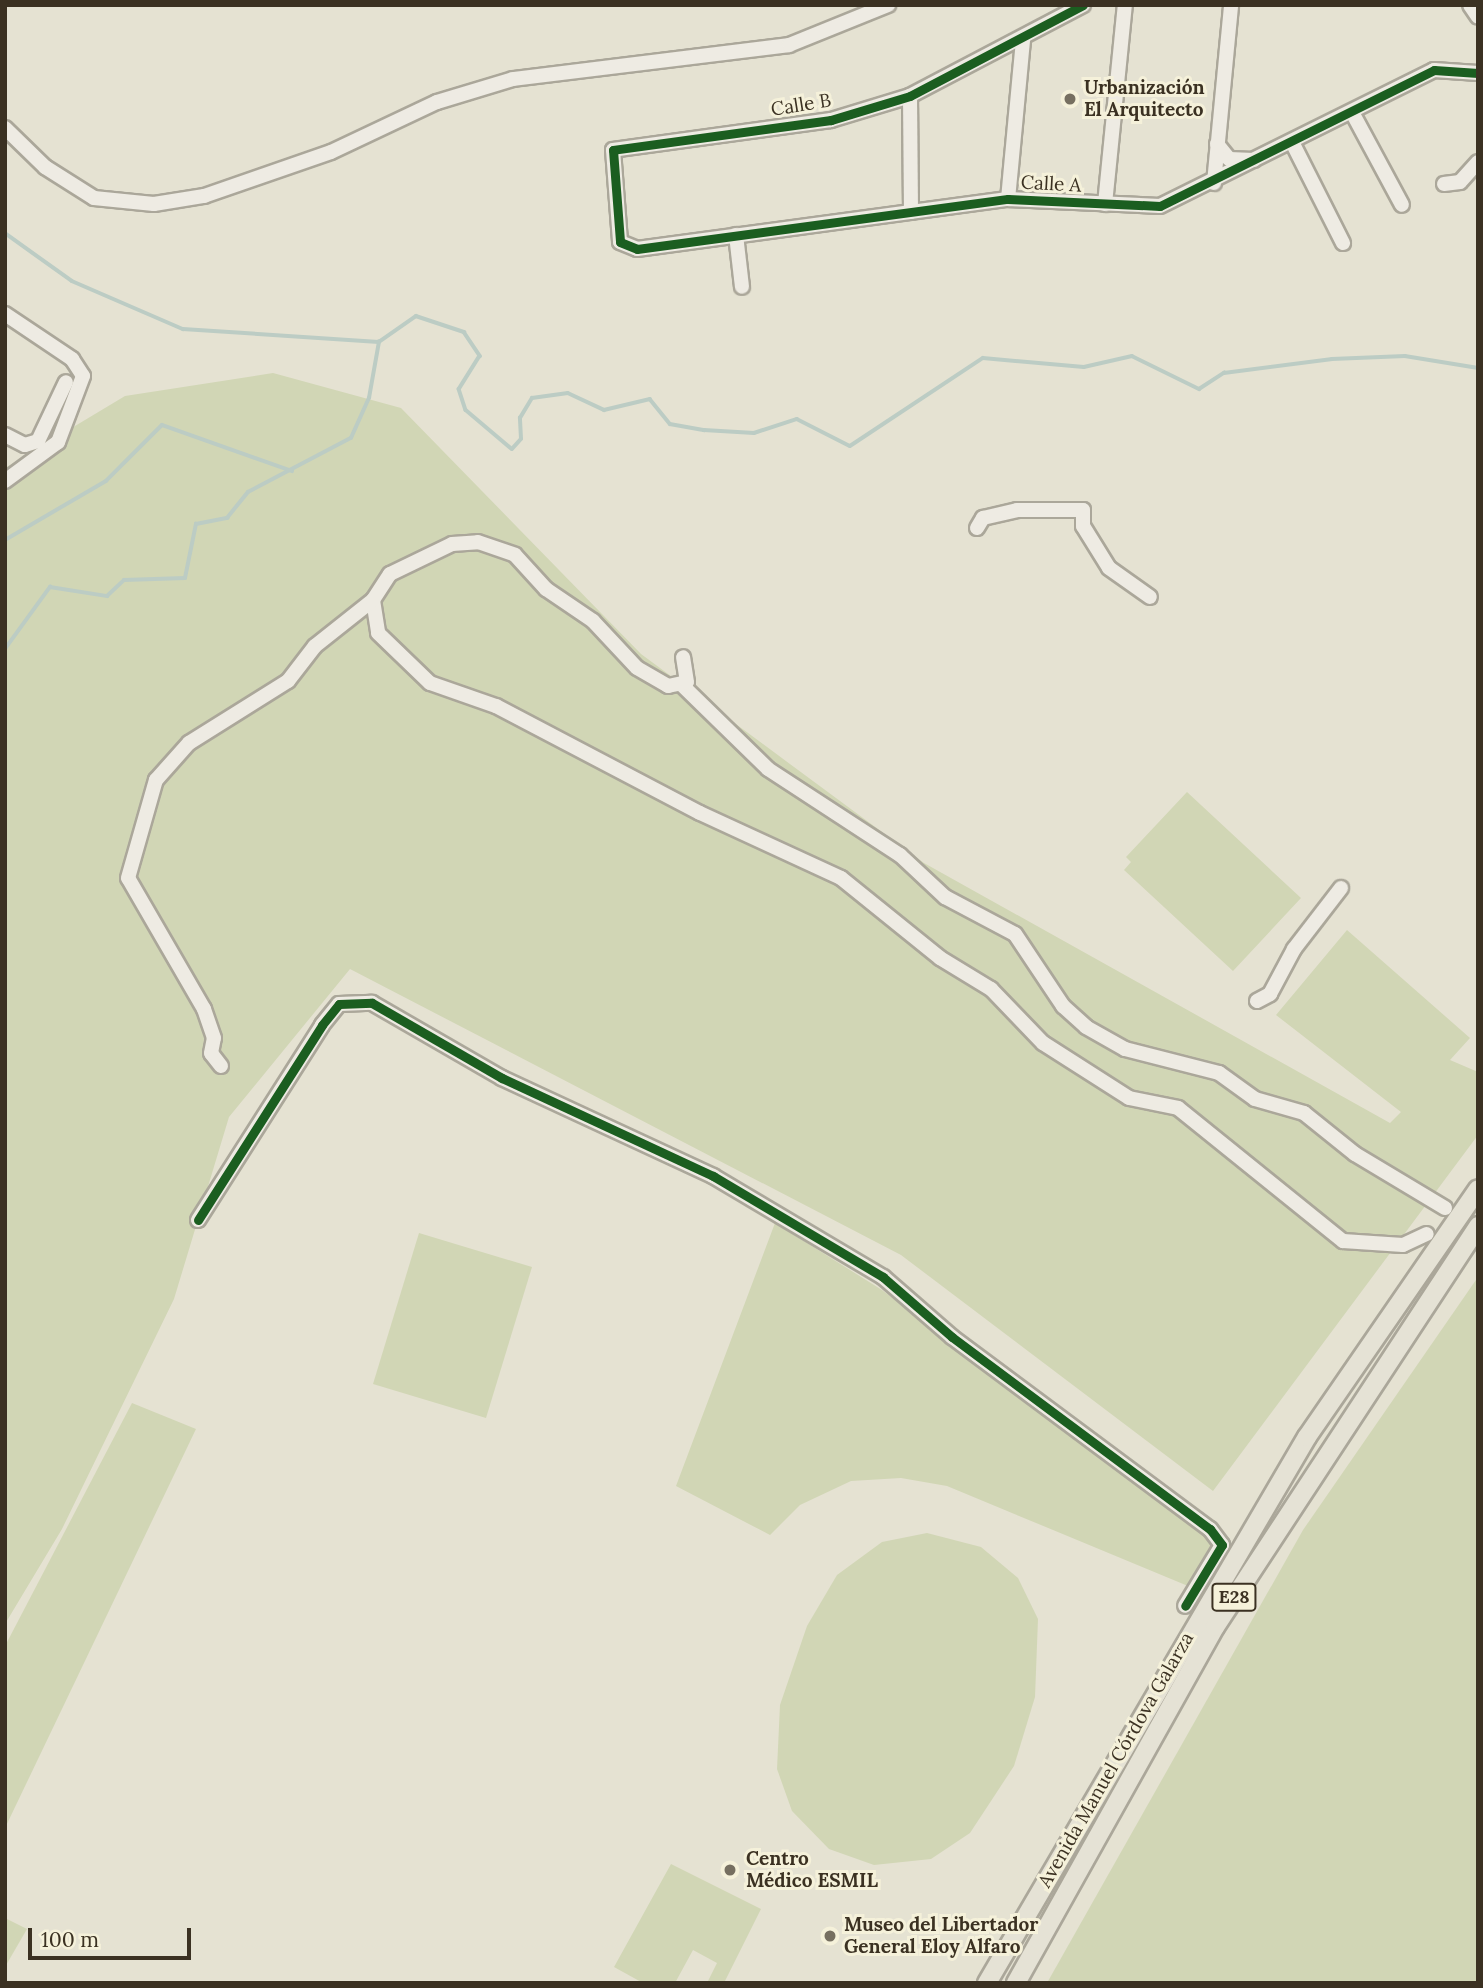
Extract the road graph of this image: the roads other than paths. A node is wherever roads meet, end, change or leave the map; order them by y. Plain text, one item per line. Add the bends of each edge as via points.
1 (888, 5) edge
2 (1083, 5) edge
3 (1231, 5) edge
4 (1123, 9) edge
5 (1023, 39) junction
6 (1478, 73) edge
7 (910, 96) junction
8 (1353, 114) junction
9 (5, 128) edge
10 (1217, 144) junction
11 (1293, 144) junction
12 (1262, 158) junction
13 (1478, 162) edge
14 (1214, 183) junction
15 (1444, 184) dead end
16 (1008, 199) junction
17 (1105, 204) junction
18 (1402, 205) dead end
19 (911, 212) junction
20 (736, 235) junction
21 (1343, 243) dead end
22 (637, 248) joint
23 (742, 287) dead end
24 (5, 314) edge
25 (66, 382) dead end
26 (5, 435) edge
27 (5, 481) edge
28 (976, 528) dead end
29 (1150, 597) dead end
30 (373, 600) junction
31 (683, 657) dead end
32 (681, 685) junction
33 (1342, 888) dead end
34 (1257, 1001) dead end
35 (221, 1066) dead end
36 (1478, 1189) edge
37 (1445, 1208) dead end
38 (198, 1220) dead end
39 (1478, 1226) edge
40 (1427, 1234) dead end
41 (1185, 1606) dead end
42 (987, 1983) edge
43 (1016, 1983) edge

1 - 9 street via 789,45 513,79 437,103 331,152 204,196 154,204 94,198 45,167
2 - 5 street, Calle B
3 - 10 street
4 - 17 street
5 - 7 street, Calle B
5 - 16 street
6 - 8 street, Calle A via 1434,70
7 - 19 street
7 - 22 street, Calle B via 831,120 613,150 620,242
8 - 11 street, Calle A
8 - 18 street
10 - 12 street via 1229,159
10 - 14 street
11 - 12 street, Calle A
11 - 21 street
12 - 14 street, Calle A
13 - 15 street via 1460,182
14 - 17 street, Calle A via 1160,206
16 - 17 street, Calle A
16 - 19 street, Calle A
19 - 20 street, Calle A
20 - 22 street, Calle A
20 - 23 street
24 - 27 street via 72,359 83,376 58,442
25 - 26 street via 38,440 25,445
28 - 29 street via 983,518 1017,510 1083,510 1083,526 1109,568
30 - 32 street via 390,574 421,554 452,544 494,546 515,555 546,589 593,621 637,668 668,686
30 - 35 street via 315,646 288,681 189,743 156,780 128,878 185,969 212,1026 211,1053
30 - 40 street via 378,633 430,683 496,706 700,813 841,878 940,958 991,989 1043,1043 1129,1098 1178,1108 1343,1241 1403,1245
31 - 32 street via 689,674
32 - 37 street via 768,769 900,855 945,897 1015,934 1063,1006 1086,1027 1125,1049 1219,1073 1255,1099 1304,1113 1355,1154
33 - 34 street via 1294,949 1270,994
36 - 42 main road, Avenida Manuel Córdova Galarza / E28 via 1307,1437
38 - 41 street via 322,1025 339,1004 372,1003 502,1078 713,1176 883,1277 952,1337 1210,1529 1222,1545 1219,1557
39 - 43 main road, Avenida Manuel Córdova Galarza / E28 via 1215,1627

